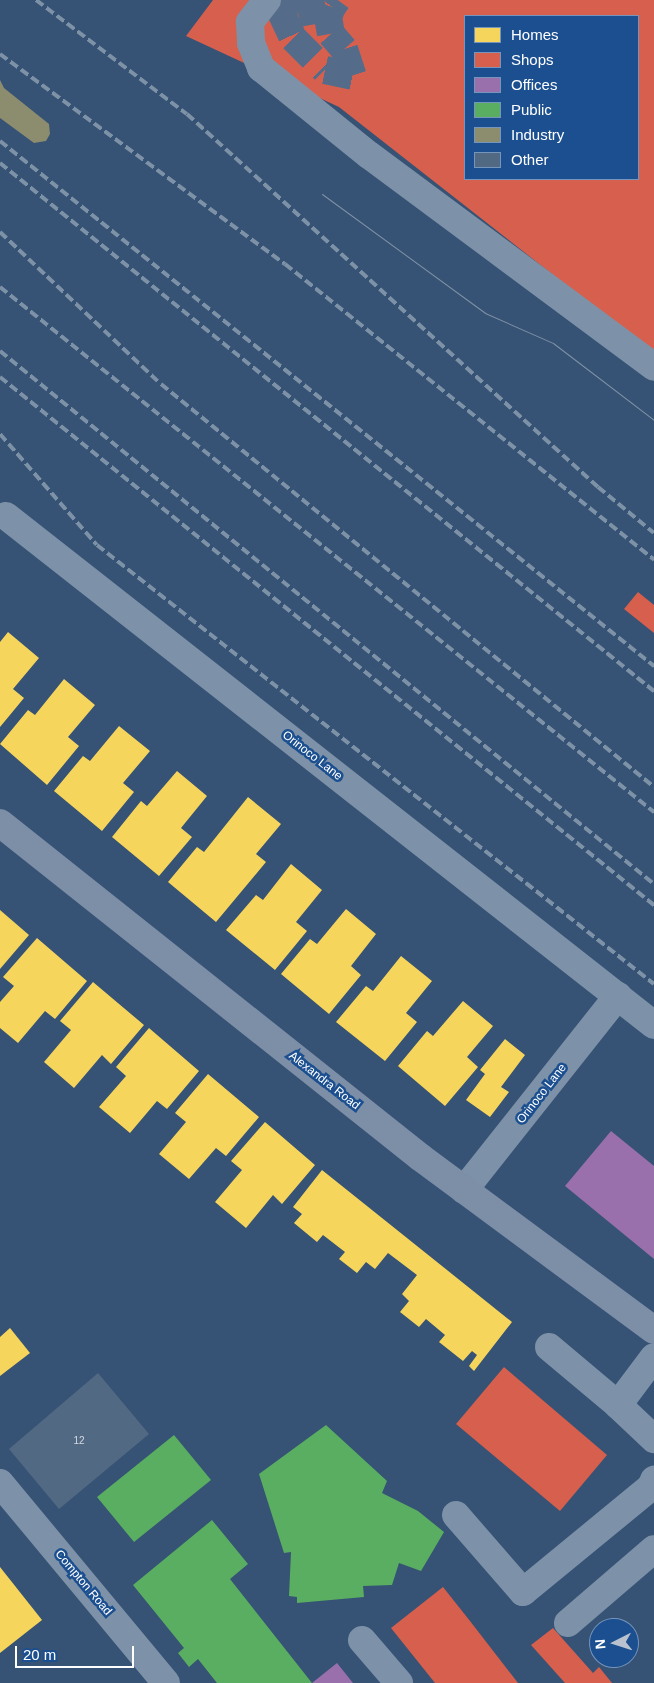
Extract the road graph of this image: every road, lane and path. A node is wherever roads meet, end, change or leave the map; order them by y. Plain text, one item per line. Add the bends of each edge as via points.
1 (267, 0) edge
2 (654, 367) edge
3 (6, 516) dead end
4 (0, 823) edge
5 (618, 996) junction
6 (654, 1025) edge
7 (464, 1190) junction
8 (654, 1330) edge
9 (549, 1347) dead end
10 (654, 1357) edge
11 (618, 1405) junction
12 (654, 1439) edge
13 (654, 1480) edge
14 (0, 1483) edge
15 (456, 1515) dead end
16 (654, 1549) edge
17 (568, 1623) dead end
18 (362, 1640) dead end
19 (166, 1683) edge
20 (399, 1683) edge

1 - 2 street via 250,22 251,43 261,68 368,155
3 - 5 street, Orinoco Lane
4 - 7 main road, Alexandra Road
5 - 6 street, Orinoco Lane
5 - 7 street, Orinoco Lane
7 - 8 main road, Alexandra Road
9 - 11 street
10 - 11 street
11 - 12 street
13 - 15 street via 651,1487 523,1592
14 - 19 street, Compton Road
16 - 17 street
18 - 20 street

